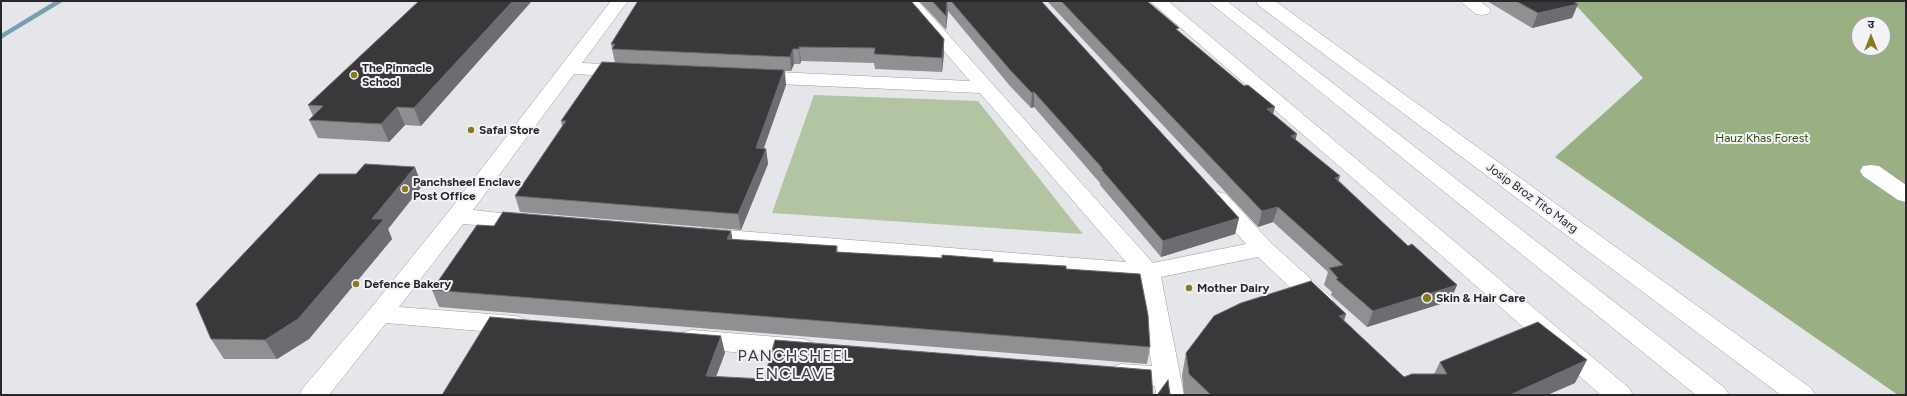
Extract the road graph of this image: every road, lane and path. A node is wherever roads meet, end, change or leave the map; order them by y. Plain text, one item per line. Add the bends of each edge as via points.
1 (620, 1) edge
2 (909, 1) edge
3 (1158, 1) edge
4 (1216, 1) edge
5 (1264, 1) edge
6 (569, 68) junction
7 (646, 72) edge
8 (740, 76) edge
9 (986, 88) junction
10 (1871, 171) dead end
11 (1206, 185) edge
12 (1906, 195) edge
13 (457, 216) junction
14 (552, 224) edge
15 (678, 234) edge
16 (1263, 248) junction
17 (1148, 272) junction
18 (380, 314) junction
19 (1337, 316) edge
20 (536, 326) edge
21 (668, 337) edge
22 (825, 350) edge
23 (1097, 372) edge
24 (1168, 386) edge
25 (312, 395) edge
26 (1619, 395) edge
27 (1716, 395) edge
28 (1801, 395) edge

1 - 6 street
2 - 9 street
3 - 26 street
4 - 27 street
5 - 28 street, Josip Broz Tito Marg
6 - 7 street
6 - 13 street
8 - 9 street
9 - 17 street
10 - 12 street
11 - 16 street
13 - 14 street
13 - 18 street
15 - 17 street
16 - 17 street
16 - 19 street
17 - 24 street
18 - 20 street
18 - 25 street
21 - 22 street
23 - 24 street

